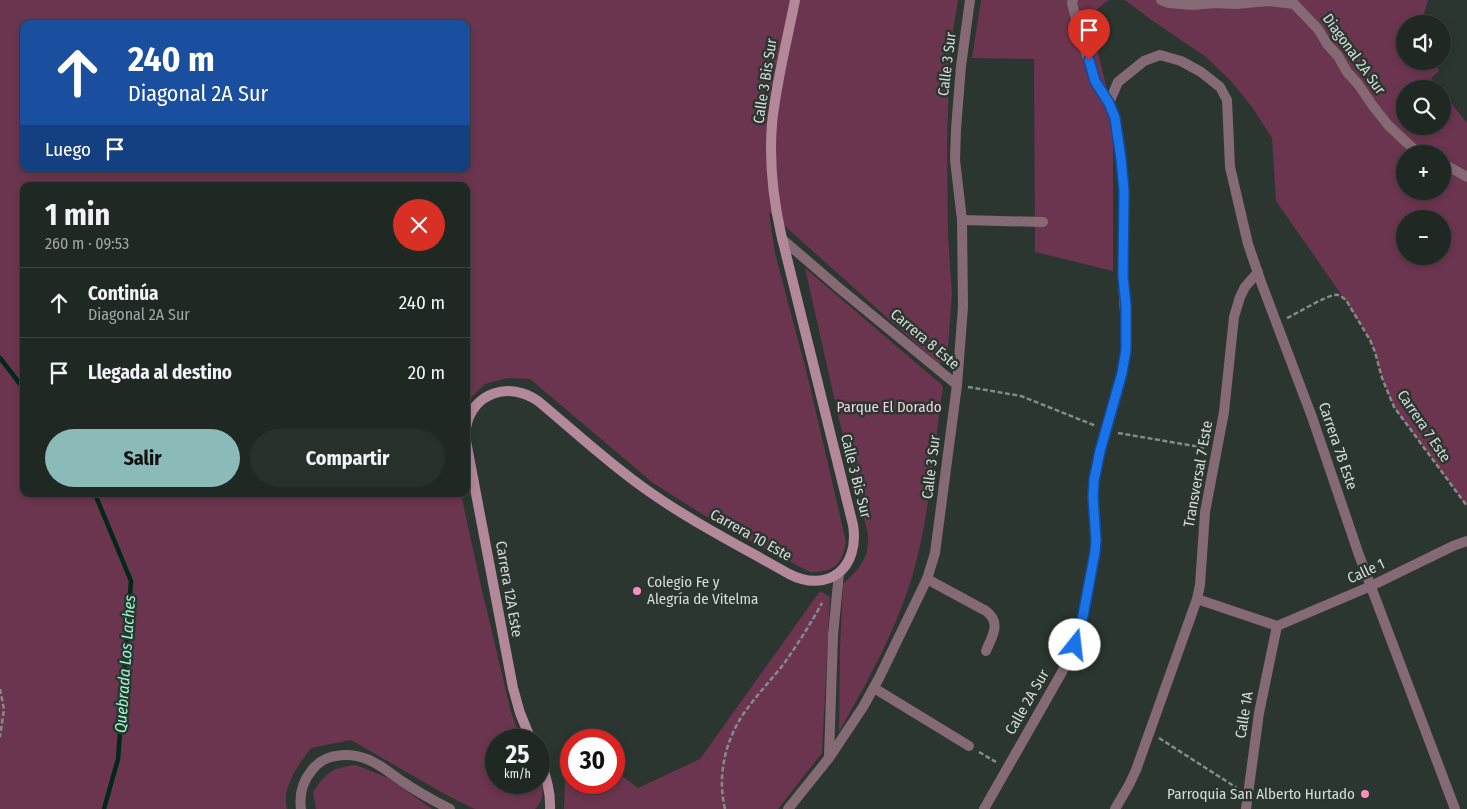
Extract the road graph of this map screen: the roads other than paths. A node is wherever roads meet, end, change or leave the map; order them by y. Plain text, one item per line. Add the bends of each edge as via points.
1 (795, 0) edge
2 (970, 0) edge
3 (1073, 0) edge
4 (1161, 0) edge
5 (1109, 103) junction
6 (1409, 145) edge
7 (1451, 169) edge
8 (1467, 177) edge
9 (962, 220) junction
10 (1042, 222) dead end
11 (782, 239) junction
12 (1258, 272) junction
13 (957, 385) junction
14 (470, 416) edge
15 (470, 462) edge
16 (1467, 541) edge
17 (840, 573) junction
18 (927, 579) junction
19 (1371, 586) junction
20 (1197, 599) junction
21 (1277, 626) junction
22 (986, 651) dead end
23 (874, 688) junction
24 (527, 729) edge
25 (969, 746) road end
26 (829, 758) junction
27 (549, 794) edge
28 (301, 809) edge
29 (450, 809) edge
30 (550, 809) edge
31 (788, 809) edge
32 (984, 809) edge
33 (1115, 809) edge
34 (1246, 809) edge
35 (1455, 809) edge

1 - 11 street, Calle 3 Bis Sur via 772,125 772,172
2 - 9 street, Calle 3 Sur via 956,128 955,160
3 - 5 street via 1093,76
4 - 6 street, Diagonal 2A Sur via 1193,6 1214,3 1294,4 1318,28 1388,125
5 - 12 street, Carrera 7B Este via 1118,82 1144,61 1160,55 1181,61 1220,88 1227,100 1230,167
5 - 32 street, Calle 2A Sur via 1115,118 1124,191 1126,350 1094,480 1095,552 1075,645
7 - 8 street
9 - 10 street
9 - 13 street, Calle 3 Sur via 963,307
11 - 13 street, Carrera 8 Este
11 - 17 street, Calle 3 Bis Sur via 855,534 850,559
12 - 19 street, Carrera 7B Este
12 - 20 street, Transversal 7 Este via 1245,287 1234,317 1224,412 1204,512
13 - 18 street, Calle 3 Sur via 935,553
14 - 17 street, Carrera 10 Este via 488,396 503,391 518,391 532,396 619,469 698,522 803,580 818,581
15 - 24 street, Carrera 12A Este via 513,688
16 - 19 street, Calle 1
17 - 26 street via 833,635
18 - 22 street via 992,616 995,629
18 - 23 street, Calle 3 Sur
19 - 21 street, Calle 1
19 - 35 street, Carrera 7B Este
20 - 21 street
20 - 33 street, Transversal 7 Este via 1129,785
21 - 34 street, Calle 1A via 1259,714
23 - 25 street
23 - 26 street, Calle 3 Sur
26 - 31 street, Calle 3 Sur
27 - 30 street
28 - 29 street via 300,794 305,779 314,767 327,758 337,756 357,756 376,763

